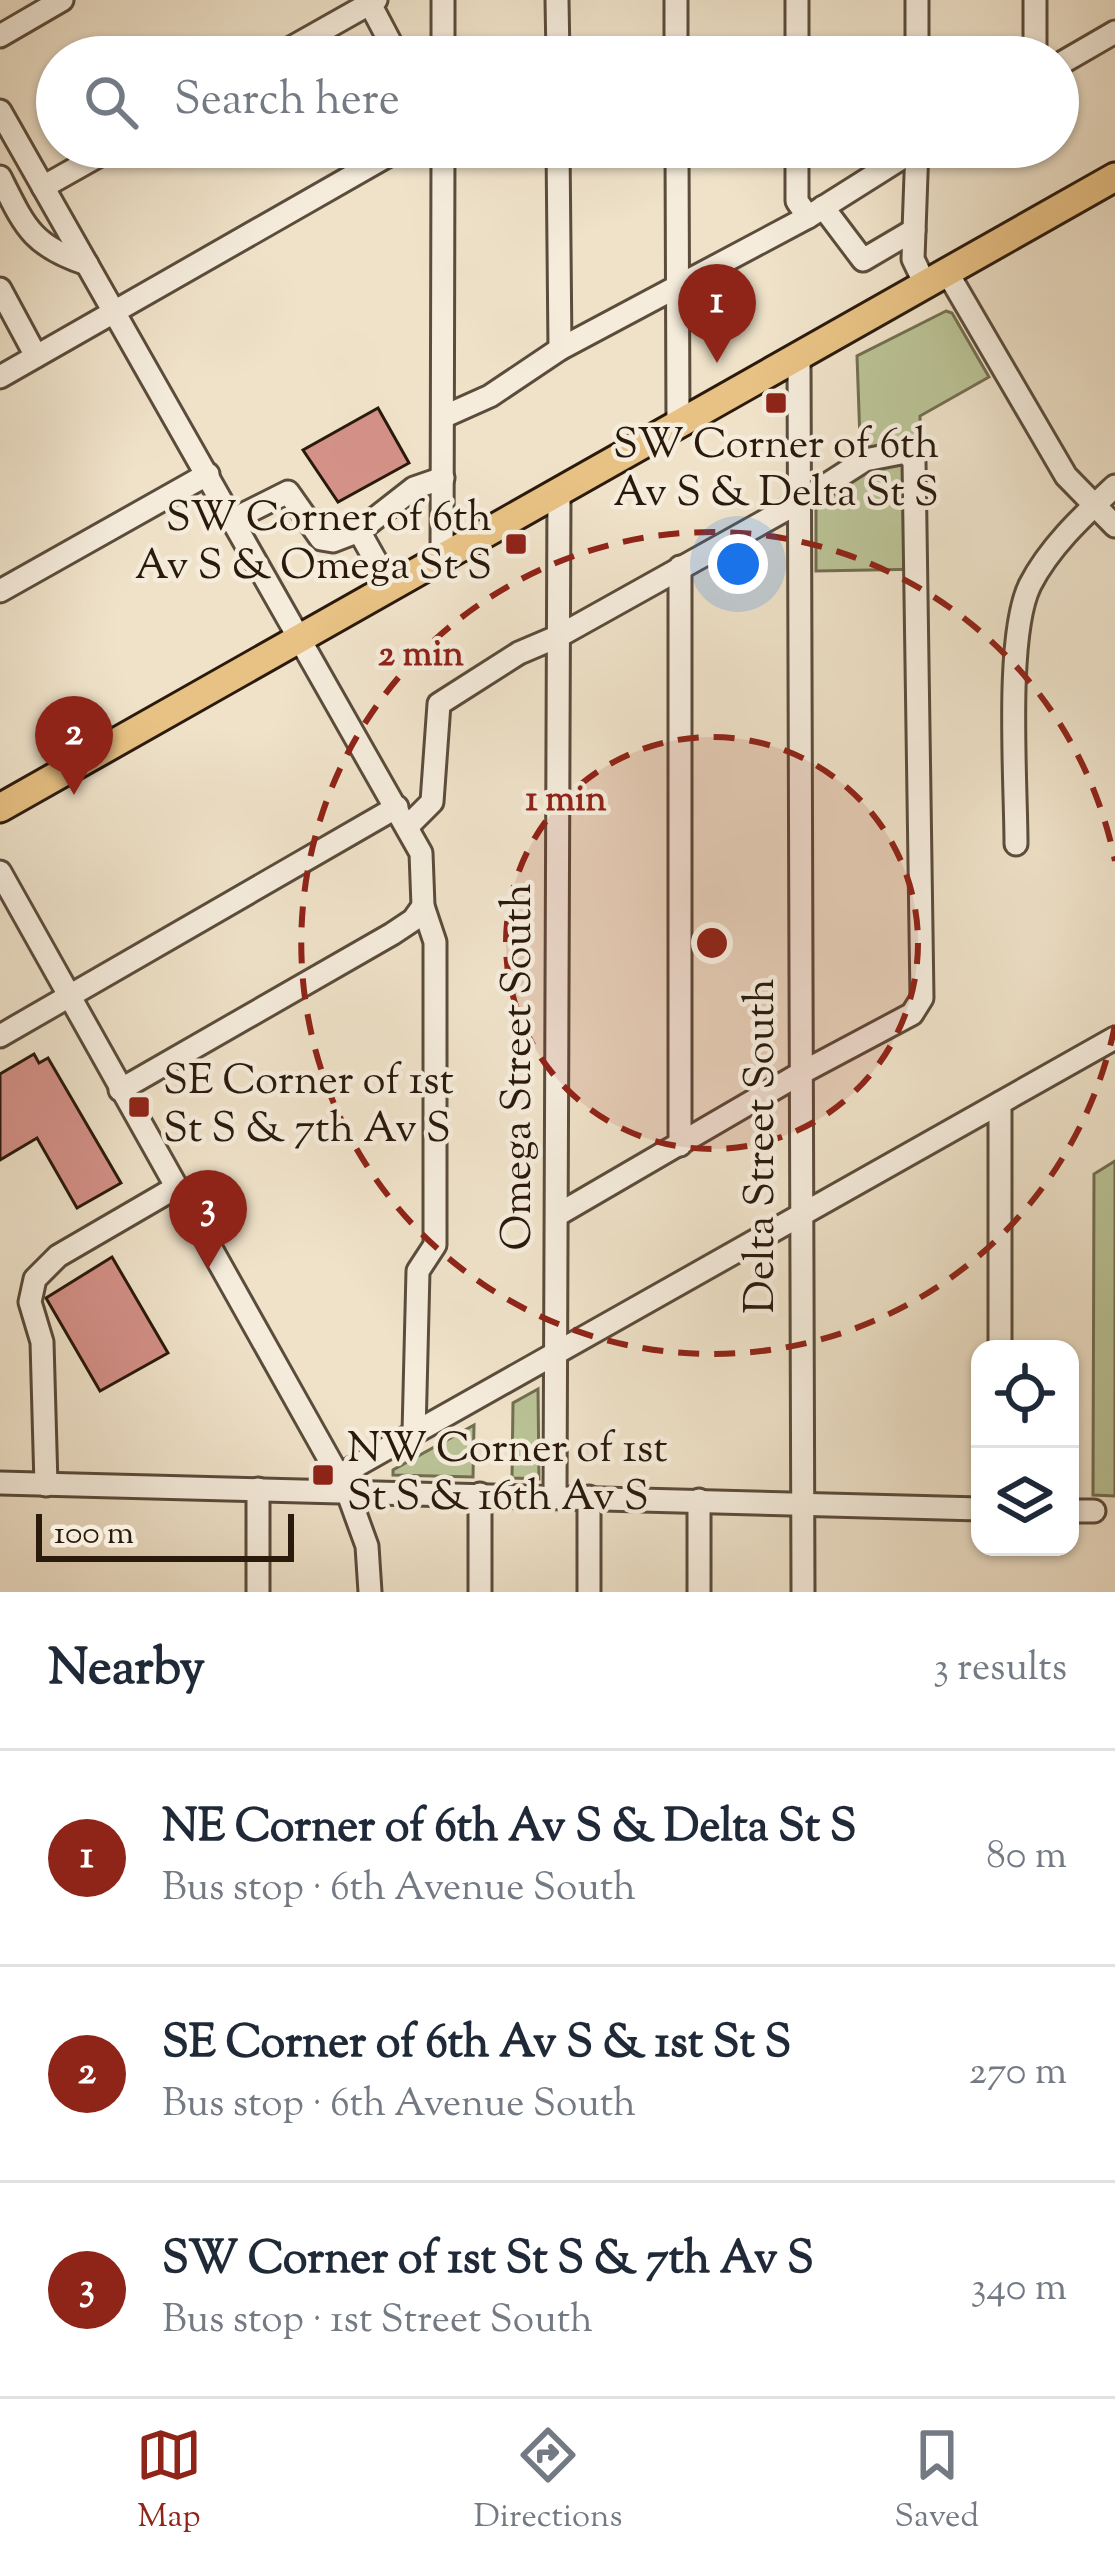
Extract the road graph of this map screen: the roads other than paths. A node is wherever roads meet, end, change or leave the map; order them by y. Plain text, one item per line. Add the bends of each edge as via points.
1 (62, 0) edge
2 (442, 0) edge
3 (557, 0) edge
4 (676, 0) edge
5 (797, 0) edge
6 (917, 0) edge
7 (1035, 0) edge
8 (371, 1) edge
9 (1115, 32) edge
10 (0, 36) edge
11 (310, 36) edge
12 (388, 36) edge
13 (443, 36) edge
14 (558, 36) edge
15 (676, 36) edge
16 (797, 36) edge
17 (917, 36) edge
18 (1035, 36) edge
19 (1079, 53) edge
20 (0, 111) edge
21 (77, 168) edge
22 (367, 168) edge
23 (443, 168) edge
24 (559, 168) edge
25 (676, 168) edge
26 (797, 168) edge
27 (885, 168) edge
28 (917, 168) edge
29 (0, 177) edge
30 (1115, 177) edge
31 (43, 187) junction
32 (815, 212) junction
33 (914, 230) junction
34 (87, 263) junction
35 (936, 278) junction
36 (677, 286) junction
37 (0, 289) edge
38 (114, 312) junction
39 (560, 349) junction
40 (36, 356) junction
41 (799, 357) junction
42 (0, 377) edge
43 (443, 417) junction
44 (678, 425) junction
45 (208, 474) junction
46 (443, 478) junction
47 (1115, 486) edge
48 (559, 493) junction
49 (801, 501) junction
50 (1094, 506) junction
51 (233, 519) junction
52 (1115, 526) edge
53 (358, 531) junction
54 (442, 559) junction
55 (680, 567) junction
56 (391, 588) junction
57 (0, 591) edge
58 (559, 636) junction
59 (302, 638) junction
60 (0, 808) edge
61 (402, 817) junction
62 (1016, 844) dead end
63 (0, 872) edge
64 (423, 907) junction
65 (69, 997) junction
66 (0, 1036) edge
67 (1115, 1038) edge
68 (803, 1072) junction
69 (120, 1090) junction
70 (1000, 1103) junction
71 (680, 1145) junction
72 (175, 1188) junction
73 (559, 1214) junction
74 (803, 1216) junction
75 (1000, 1340) edge
76 (558, 1354) junction
77 (414, 1432) junction
78 (0, 1483) edge
79 (342, 1484) junction
80 (46, 1485) junction
81 (258, 1489) junction
82 (480, 1494) junction
83 (555, 1496) junction
84 (589, 1497) junction
85 (699, 1500) junction
86 (802, 1504) junction
87 (971, 1509) edge
88 (1079, 1511) edge
89 (1094, 1511) dead end
90 (258, 1592) edge
91 (370, 1592) edge
92 (480, 1592) edge
93 (589, 1592) edge
94 (699, 1592) edge
95 (803, 1592) edge

1 - 10 street
2 - 13 street
3 - 14 street
4 - 15 street
5 - 16 street
6 - 17 street
7 - 18 street
8 - 11 street
8 - 12 street
9 - 19 street
20 - 31 street
21 - 31 street
22 - 38 street
23 - 43 street
24 - 39 street
25 - 36 street
26 - 32 street via 797,201
27 - 32 street
28 - 33 street
29 - 34 street via 28,233 52,252
30 - 35 main road
31 - 34 street
32 - 33 street via 863,260
32 - 36 street
33 - 35 street via 913,259
34 - 38 street
35 - 41 main road
35 - 50 street
36 - 39 street
36 - 44 street
37 - 40 street
38 - 40 street
38 - 45 street
39 - 43 street
40 - 42 street
41 - 44 main road
41 - 49 street, Delta Street South
43 - 46 street
44 - 48 main road
45 - 51 street
45 - 57 street
46 - 53 street via 414,488
46 - 54 street
47 - 50 street
48 - 54 main road
48 - 58 street, Omega Street South
49 - 55 street
49 - 68 street, Delta Street South
49 - 68 street via 865,460 906,452 914,461 922,998 912,1014
50 - 52 street
50 - 62 street via 1059,543 1023,604
51 - 53 street via 288,492 326,542
51 - 59 street
53 - 56 street
54 - 56 main road
55 - 58 street
55 - 71 street
56 - 59 main road
58 - 61 street via 439,704 432,802
58 - 73 street, Omega Street South
59 - 60 main road
59 - 61 street
61 - 64 street via 422,853
61 - 65 street
63 - 65 street
64 - 69 street via 392,934
64 - 77 street via 435,942 435,1245 418,1271
65 - 66 street
65 - 69 street
67 - 70 street
68 - 71 street
68 - 74 street, Delta Street South
69 - 72 street
70 - 74 street
70 - 75 street
71 - 73 street
72 - 79 street
72 - 80 street via 58,1256 34,1279
73 - 76 street, Omega Street South
74 - 76 street
74 - 86 street, Delta Street South
76 - 77 street
76 - 83 street, Omega Street South
77 - 79 street
78 - 80 street
79 - 81 street
79 - 82 street
79 - 91 street via 368,1546
80 - 81 street
81 - 90 street
82 - 83 street
82 - 92 street
83 - 84 street
84 - 85 street
84 - 93 street
85 - 86 street
85 - 94 street
86 - 87 street
86 - 95 street, Delta Street South
88 - 89 street

